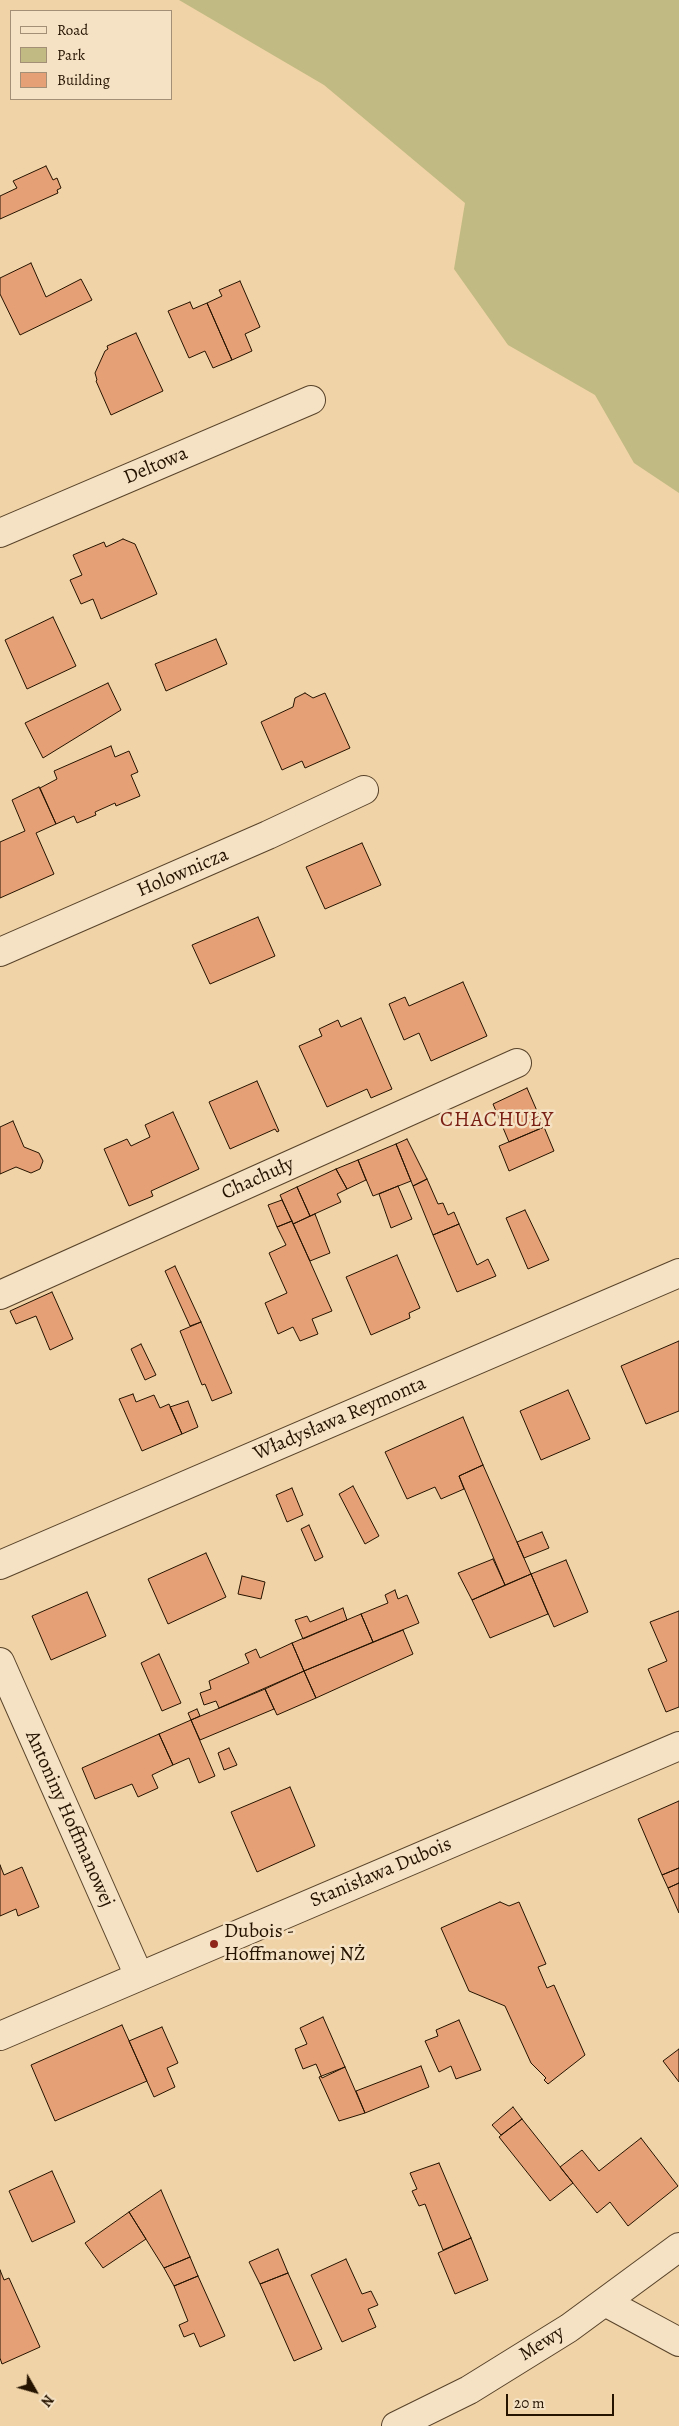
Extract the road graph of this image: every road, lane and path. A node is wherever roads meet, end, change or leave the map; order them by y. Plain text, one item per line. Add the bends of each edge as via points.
1 (311, 400) dead end
2 (0, 533) edge
3 (364, 790) dead end
4 (0, 952) edge
5 (517, 1064) dead end
6 (679, 1273) edge
7 (0, 1295) edge
8 (0, 1565) edge
9 (0, 1662) edge
10 (679, 1746) edge
11 (139, 1976) junction
12 (0, 2036) edge
13 (679, 2247) edge
14 (604, 2302) junction
15 (679, 2342) edge
16 (396, 2426) edge

1 - 2 street, Deltowa
3 - 4 street, Holownicza
5 - 7 street, Chachuły
6 - 8 street, Władysława Reymonta
9 - 11 street, Antoniny Hoffmanowej
10 - 11 street, Stanisława Dubois
11 - 12 street, Stanisława Dubois
13 - 14 street, Mewy
14 - 15 street
14 - 16 street, Mewy via 569,2328 469,2390

